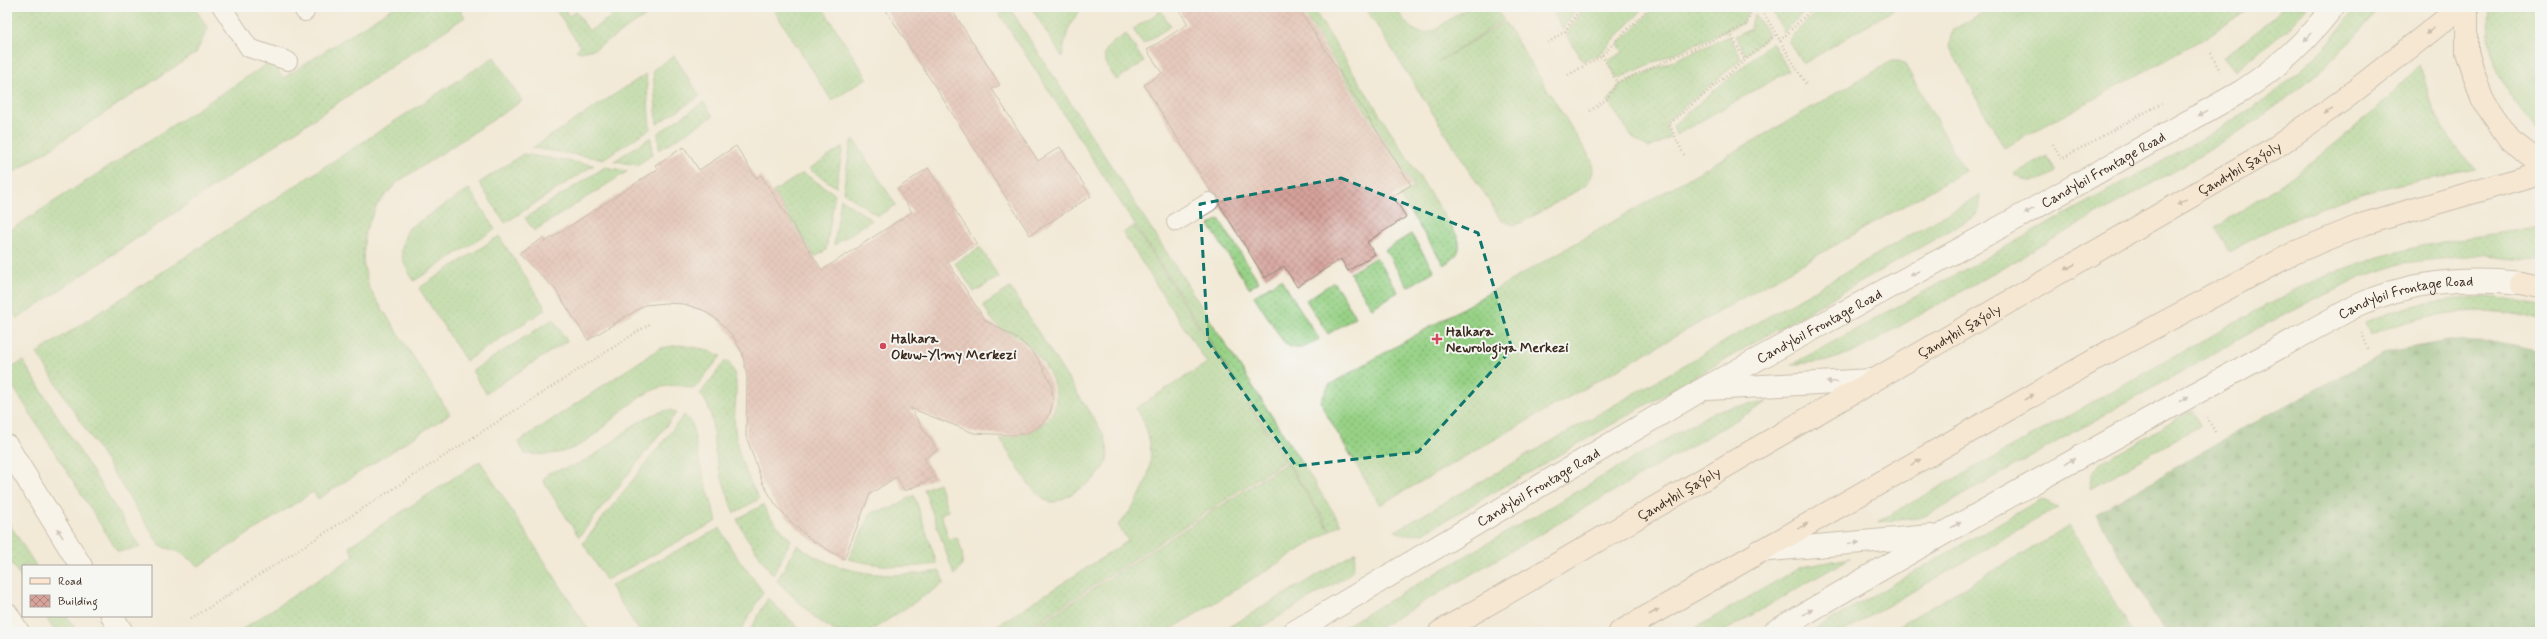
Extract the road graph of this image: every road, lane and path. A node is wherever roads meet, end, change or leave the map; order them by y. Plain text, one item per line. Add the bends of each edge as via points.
1 (222, 7) edge
2 (1581, 7) edge
3 (1650, 7) edge
4 (1758, 7) edge
5 (2333, 7) edge
6 (2461, 7) edge
7 (2467, 7) edge
8 (1811, 10) dead end
9 (1730, 33) junction
10 (1776, 34) junction
11 (1780, 41) junction
12 (1548, 43) dead end
13 (2211, 53) dead end
14 (1602, 55) junction
15 (1745, 60) junction
16 (288, 61) dead end
17 (2216, 73) dead end
18 (1568, 75) dead end
19 (1617, 83) junction
20 (1807, 86) dead end
21 (1590, 111) dead end
22 (2144, 113) dead end
23 (2053, 144) dead end
24 (1684, 155) dead end
25 (2540, 164) edge
26 (2540, 173) edge
27 (1208, 202) dead end
28 (1176, 222) dead end
29 (2530, 285) edge
30 (651, 323) dead end
31 (2355, 335) dead end
32 (2368, 349) dead end
33 (1871, 380) junction
34 (1703, 389) junction
35 (2213, 413) dead end
36 (2215, 432) dead end
37 (7, 446) edge
38 (1937, 536) junction
39 (1759, 551) junction
40 (80, 565) edge
41 (7, 614) edge
42 (113, 617) edge
43 (191, 619) dead end
44 (18, 632) edge
45 (122, 632) edge
46 (1294, 632) edge
47 (1440, 632) edge
48 (1620, 632) edge
49 (1774, 632) edge

1 - 16 lane via 249,48
2 - 12 path via 1565,31
3 - 14 path
4 - 9 path via 1752,10 1746,25
4 - 10 path
5 -> 34 street, Candybil Frontage Road via 2291,55 2242,91 2019,217
6 -> 33 main road, Çandybil şaýoly via 2343,100 2276,148
7 - 25 main road via 2467,52 2482,99 2510,140
8 - 11 path
9 - 15 path
9 - 19 path
10 - 11 path
10 - 15 path
11 - 20 path
13 - 17 path via 2222,70
14 - 18 path
14 - 19 path
15 - 24 path via 1669,124
19 - 21 path via 1607,99
22 - 23 path via 2061,159
39 -> 26 main road via 2112,350 2296,252 2364,224
27 - 28 lane
38 -> 29 street, Candybil Frontage Road via 2064,464 2380,295 2407,286 2437,282 2487,280
30 - 43 path
31 - 32 path via 2361,332
33 -> 34 street
33 - 47 main road, Çandybil şaýoly
34 - 46 street, Candybil Frontage Road
35 - 36 path via 2206,417
40 -> 37 street
39 -> 38 street
49 -> 38 street, Candybil Frontage Road
48 -> 39 main road
41 - 44 street
42 - 45 street

